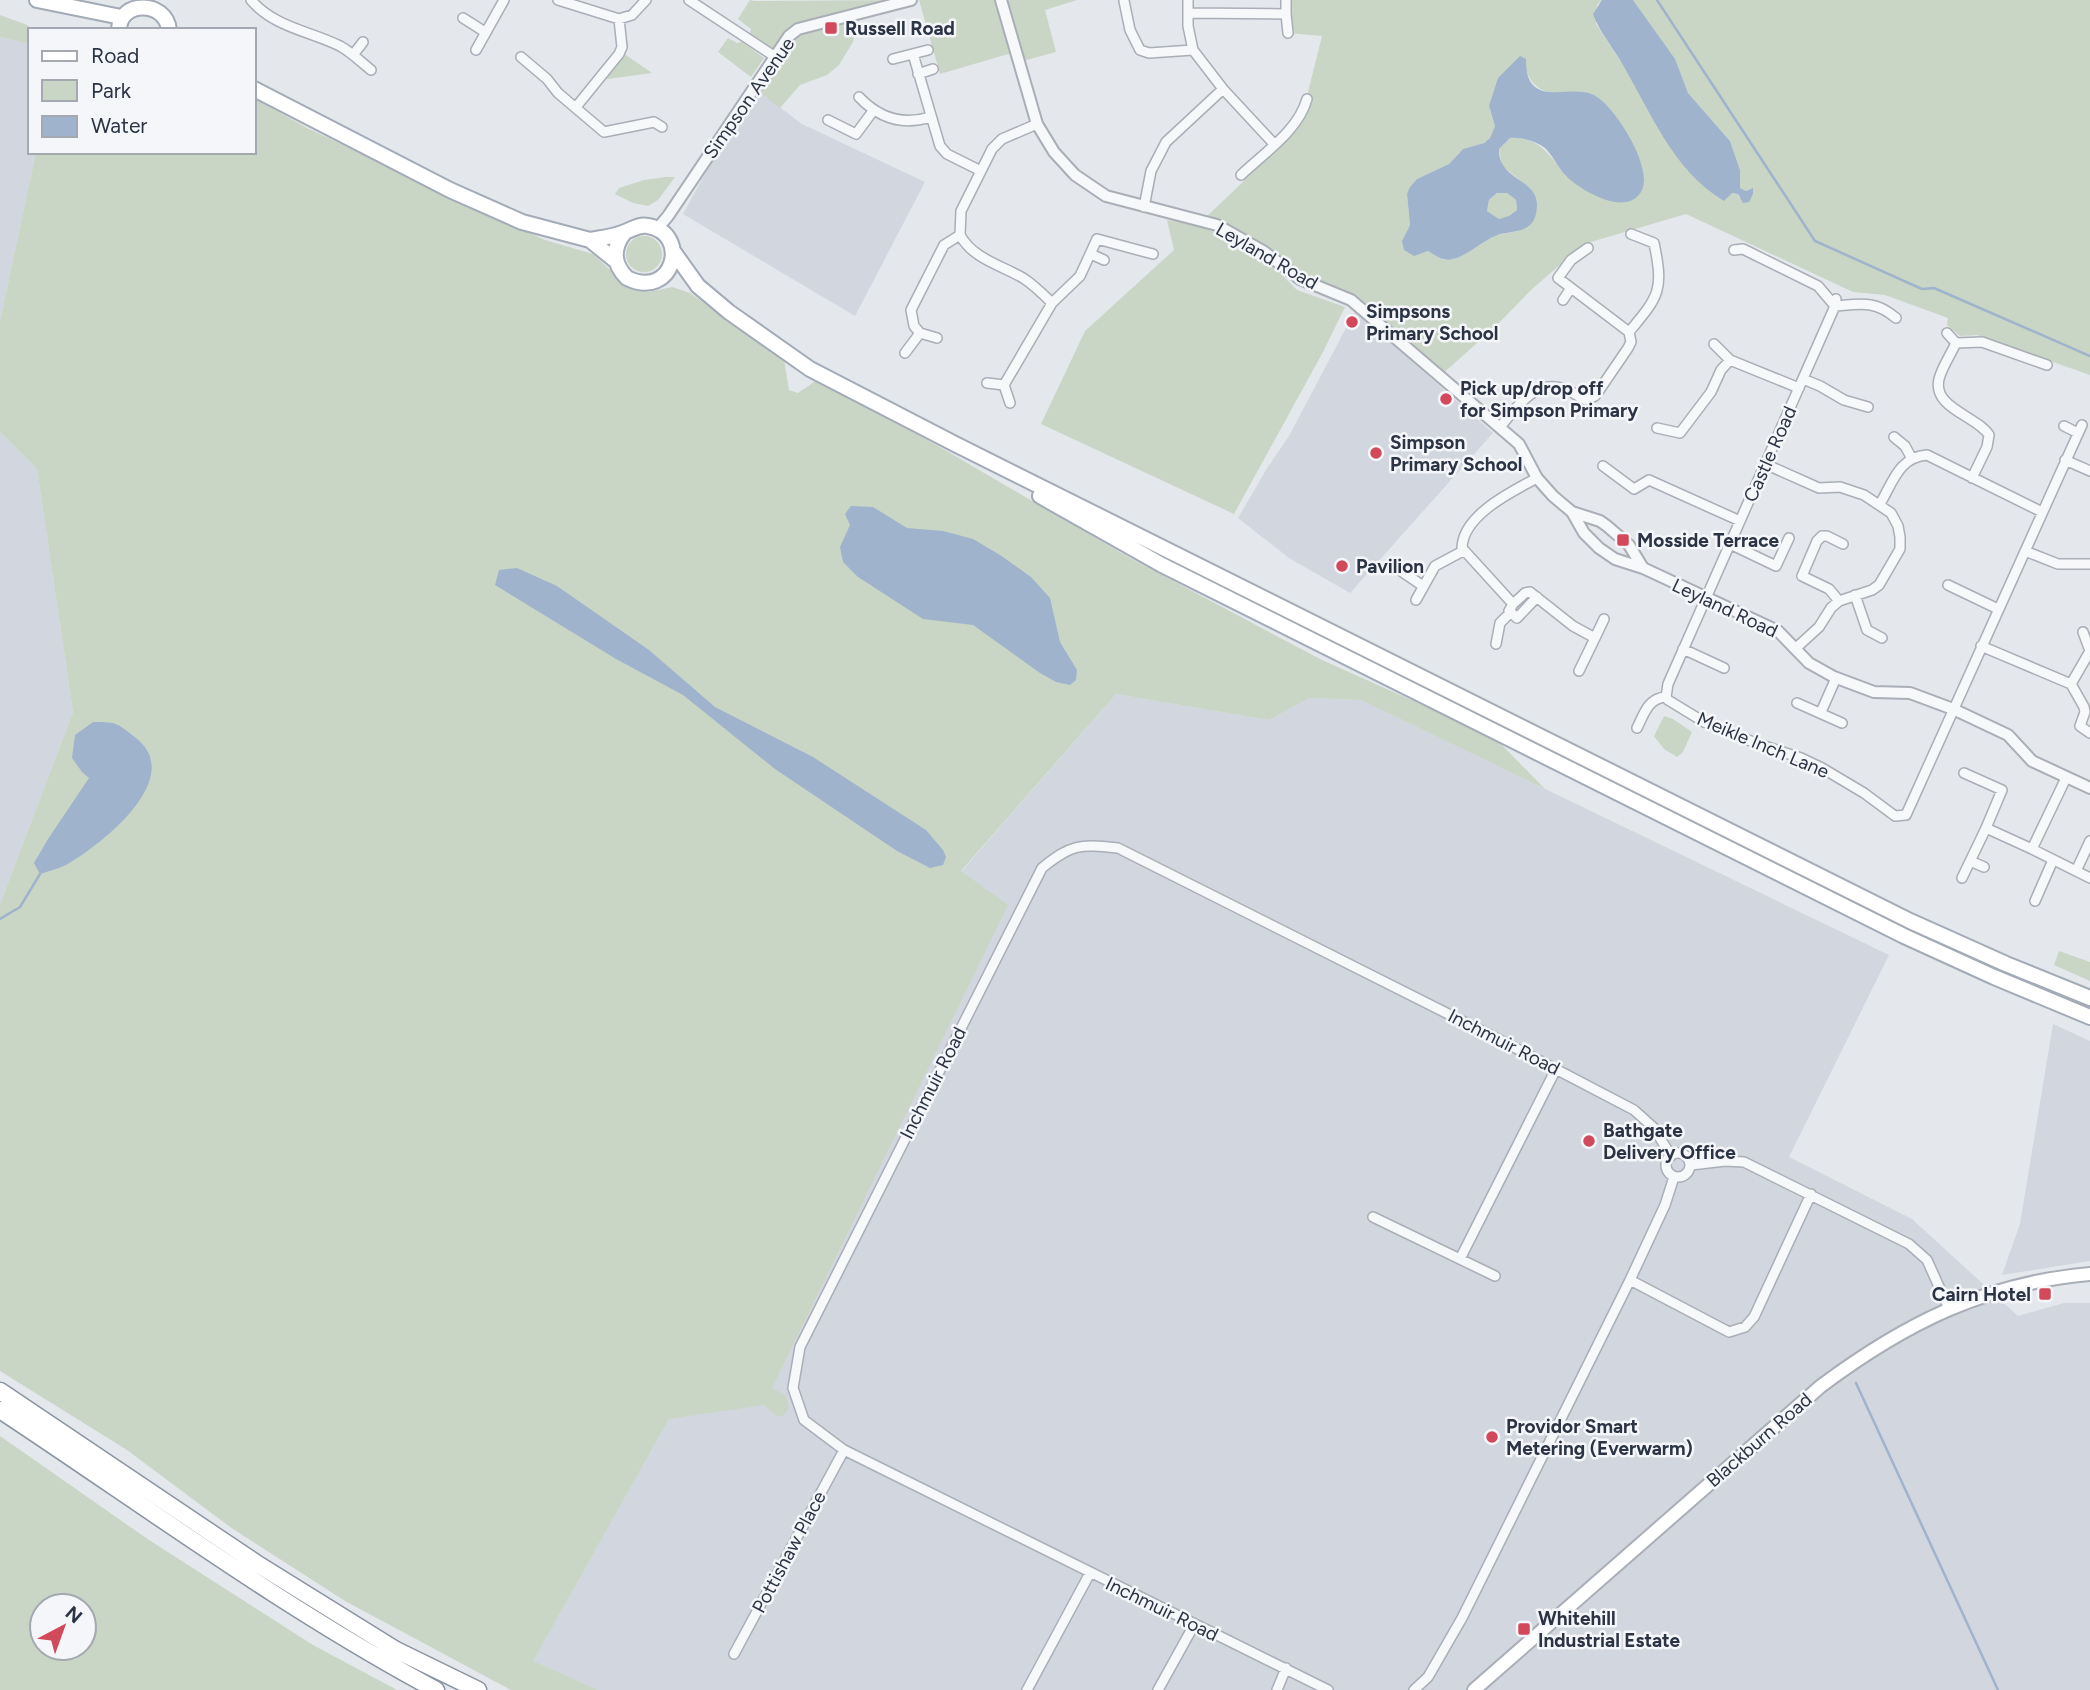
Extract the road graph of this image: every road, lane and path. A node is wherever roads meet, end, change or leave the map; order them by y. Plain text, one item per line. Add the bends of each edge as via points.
1 (37, 0) edge
2 (251, 0) edge
3 (504, 0) edge
4 (558, 0) edge
5 (646, 0) edge
6 (689, 0) edge
7 (911, 0) edge
8 (1001, 0) edge
9 (1188, 0) edge
10 (1286, 0) edge
11 (1124, 1) edge
12 (153, 2) edge
13 (1188, 13) junction
14 (1286, 14) junction
15 (463, 18) dead end
16 (619, 19) junction
17 (120, 23) edge
18 (168, 28) edge
19 (485, 32) junction
20 (1288, 33) dead end
21 (363, 42) dead end
22 (476, 50) dead end
23 (928, 50) dead end
24 (1192, 50) junction
25 (913, 54) junction
26 (353, 55) junction
27 (774, 56) junction
28 (521, 57) dead end
29 (893, 59) dead end
30 (933, 69) dead end
31 (371, 70) dead end
32 (918, 74) junction
33 (1223, 89) junction
34 (256, 90) edge
35 (859, 97) dead end
36 (1307, 99) dead end
37 (576, 107) junction
38 (873, 111) junction
39 (930, 117) junction
40 (828, 120) dead end
41 (1037, 124) junction
42 (662, 127) dead end
43 (1274, 144) junction
44 (981, 171) junction
45 (1241, 175) dead end
46 (1144, 207) junction
47 (657, 229) junction
48 (624, 233) junction
49 (1631, 234) dead end
50 (960, 235) junction
51 (590, 240) junction
52 (1588, 248) dead end
53 (1734, 250) dead end
54 (673, 251) junction
55 (1091, 254) junction
56 (1153, 254) dead end
57 (1104, 260) dead end
58 (616, 261) junction
59 (664, 276) junction
60 (698, 286) junction
61 (1571, 288) junction
62 (1563, 300) dead end
63 (1836, 302) junction
64 (1052, 303) junction
65 (1896, 318) dead end
66 (1629, 332) junction
67 (920, 333) junction
68 (1947, 333) dead end
69 (937, 338) dead end
70 (1956, 343) junction
71 (1714, 344) dead end
72 (905, 353) dead end
73 (1730, 359) junction
74 (2047, 365) dead end
75 (987, 383) dead end
76 (1801, 384) junction
77 (1004, 385) junction
78 (1010, 404) dead end
79 (1868, 407) dead end
80 (2064, 426) dead end
81 (1500, 427) junction
82 (1657, 428) dead end
83 (1894, 437) dead end
84 (955, 444) junction
85 (1911, 457) junction
86 (2065, 460) junction
87 (1765, 464) junction
88 (1603, 466) dead end
89 (2090, 471) edge
90 (1537, 478) junction
91 (1972, 478) junction
92 (1880, 504) junction
93 (1572, 512) junction
94 (2042, 512) junction
95 (1740, 521) junction
96 (1789, 538) dead end
97 (1731, 544) junction
98 (1843, 544) dead end
99 (1463, 551) junction
100 (2025, 551) junction
101 (2090, 564) edge
102 (1643, 568) junction
103 (1401, 571) dead end
104 (1948, 585) dead end
105 (1423, 586) junction
106 (1855, 595) junction
107 (1537, 597) junction
108 (1706, 599) junction
109 (1416, 600) dead end
110 (1839, 601) junction
111 (1511, 609) junction
112 (1998, 609) junction
113 (1604, 619) dead end
114 (2083, 632) dead end
115 (1595, 638) junction
116 (1882, 638) dead end
117 (1496, 644) dead end
118 (1981, 646) junction
119 (1796, 648) junction
120 (1683, 649) junction
121 (2090, 651) edge
122 (1724, 668) dead end
123 (1579, 671) dead end
124 (1836, 678) junction
125 (2071, 684) junction
126 (1666, 696) junction
127 (1797, 703) dead end
128 (1953, 709) junction
129 (1821, 712) junction
130 (1842, 723) dead end
131 (1637, 728) dead end
132 (2090, 733) edge
133 (1964, 773) dead end
134 (2066, 778) junction
135 (2090, 788) edge
136 (1986, 828) junction
137 (2090, 841) edge
138 (2032, 849) junction
139 (2053, 860) junction
140 (1970, 861) junction
141 (1984, 867) dead end
142 (2076, 871) junction
143 (1962, 878) dead end
144 (2090, 878) edge
145 (2035, 901) dead end
146 (2090, 998) edge
147 (2090, 1017) edge
148 (1556, 1069) junction
149 (1671, 1156) junction
150 (1691, 1165) junction
151 (1674, 1177) junction
152 (1811, 1194) junction
153 (1373, 1217) dead end
154 (1460, 1259) junction
155 (2090, 1274) edge
156 (1495, 1276) dead end
157 (1630, 1280) junction
158 (1949, 1309) junction
159 (0, 1391) edge
160 (0, 1410) edge
161 (845, 1450) junction
162 (1090, 1573) junction
163 (1194, 1625) junction
164 (734, 1654) dead end
165 (1286, 1668) junction
166 (436, 1690) edge
167 (478, 1690) edge
168 (1027, 1690) edge
169 (1158, 1690) edge
170 (1277, 1690) edge
171 (1328, 1690) edge
172 (1414, 1690) edge
173 (1474, 1690) edge

1 - 17 main road
2 - 26 street via 276,22
3 - 19 street
4 - 16 street
5 - 16 street via 632,15
6 - 27 street
7 - 27 street, Simpson Avenue via 798,29
8 - 41 street, Leyland Road
9 - 13 street
10 - 14 street
11 - 24 street via 1140,50
12 - 17 main road via 138,3 125,11
12 - 18 main road via 165,14
13 - 14 street
13 - 24 street
14 - 20 street
15 - 19 street
16 - 37 street via 619,54
19 - 22 street
21 - 26 street
23 - 25 street
24 - 33 street
25 - 29 street
25 - 32 street
26 - 31 street
27 - 47 street, Simpson Avenue
28 - 37 street
30 - 32 street
32 - 39 street
33 - 43 street
33 - 46 street via 1166,142 1151,171
34 - 51 main road via 450,190 522,222
35 - 38 street
36 - 43 street via 1296,124
37 - 42 street via 604,132 654,122
38 - 39 street via 903,121
38 - 40 street via 856,134
39 - 44 street via 947,154
41 - 44 street via 998,142
41 - 46 street, Leyland Road via 1075,175 1106,196
43 - 45 street
44 - 50 street via 961,211
46 - 81 street, Leyland Road via 1217,225 1300,279 1351,300
47 - 48 main road via 646,225
47 - 54 main road via 665,234
48 - 51 main road
48 - 58 main road via 615,251
49 - 66 street via 1654,243 1658,288 1653,303
50 - 64 street via 975,253 1039,289
50 - 67 street via 944,246 911,310
51 - 58 main road
52 - 61 street via 1571,260 1558,278
53 - 63 street via 1743,249 1818,286
54 - 59 main road
54 - 60 main road
55 - 56 street via 1097,239
55 - 57 street
55 - 64 street via 1080,276
58 - 59 main road via 636,283 656,282
59 - 60 main road
60 - 84 main road via 810,369
61 - 62 street
61 - 66 street
63 - 65 street via 1884,307
63 - 76 street, Castle Road
64 - 77 street
66 - 81 street via 1630,345 1594,397 1587,400 1564,388 1545,387 1523,400
67 - 69 street
67 - 72 street
68 - 70 street
70 - 74 street via 1982,342
70 - 91 street via 1938,380 1948,404 1979,423 1989,435
71 - 73 street, Castle Road
73 - 76 street, Castle Road
73 - 82 street via 1680,433
75 - 77 street
76 - 79 street, Castle Road via 1820,386
76 - 87 street, Castle Road
77 - 78 street
80 - 86 street via 2080,429
81 - 90 street, Leyland Road via 1521,446
83 - 85 street
84 - 146 main road via 1910,921
84 - 147 main road via 1162,565 1904,936
85 - 91 street via 1937,458
85 - 92 street
86 - 89 street
86 - 94 street
87 - 92 street via 1819,488 1852,489
87 - 95 street, Castle Road
88 - 95 street, Castle Road via 1633,489 1649,480
90 - 93 street, Leyland Road
90 - 99 street via 1493,503 1474,521 1464,536
91 - 94 street
92 - 106 street via 1898,526 1899,549 1879,585
93 - 102 street, Leyland Road via 1607,526 1629,545
93 - 102 street, Leyland Road via 1599,548
94 - 100 street
95 - 97 street, Castle Road
96 - 97 street via 1776,566
97 - 108 street, Castle Road
98 - 110 street via 1822,536 1802,576 1829,589
99 - 105 street via 1434,566
99 - 111 street
100 - 101 street via 2058,564
100 - 112 street
102 - 108 street, Leyland Road
103 - 105 street
104 - 112 street
105 - 109 street
106 - 110 street
106 - 116 street via 1867,630
107 - 111 street via 1527,592
107 - 111 street via 1518,618
107 - 115 street
108 - 119 street, Leyland Road via 1778,631
108 - 120 street
110 - 119 street
111 - 117 street via 1495,624
112 - 118 street
113 - 115 street
114 - 121 street
115 - 123 street
118 - 125 street
118 - 128 street
119 - 124 street, Leyland Road via 1810,663
120 - 122 street
120 - 126 street
121 - 125 street
124 - 128 street, Leyland Road via 1874,692 1910,693
124 - 129 street
125 - 132 street via 2084,707 2080,726
126 - 128 street, Meikle Inch Lane via 1704,722 1822,768 1895,816 1909,810
126 - 131 street via 1651,701
127 - 129 street
128 - 134 street, Leyland Road via 2008,735 2032,761
129 - 130 street
133 - 136 street via 2002,790
134 - 135 street, Leyland Road
134 - 138 street
136 - 138 street
136 - 140 street
137 - 142 street
138 - 139 street
139 - 142 street
139 - 145 street
140 - 141 street
140 - 143 street
142 - 144 street
148 - 149 street, Inchmuir Road via 1634,1110 1654,1128
148 - 154 street
148 - 161 street, Inchmuir Road via 1118,848 1081,845 1062,852 1042,868 1026,895 800,1347 793,1388 804,1420
149 - 150 street via 1685,1155
149 - 151 street, Inchmuir Road via 1667,1169
150 - 151 street via 1686,1175
150 - 152 street via 1744,1162
151 - 157 street, Inchmuir Road
152 - 157 street via 1754,1317 1745,1327 1729,1332
152 - 158 street via 1918,1251 1937,1278
153 - 154 street
154 - 156 street
155 - 158 main road, Blackburn Road via 2019,1285
157 - 172 street, Inchmuir Road via 1462,1618 1428,1677
158 - 173 main road, Blackburn Road via 1885,1340 1821,1386
159 - 167 highway via 268,1570 396,1650
160 - 166 highway via 284,1601
161 - 162 street, Inchmuir Road
161 - 164 street, Pottishaw Place
162 - 163 street, Inchmuir Road
162 - 168 street
163 - 165 street, Inchmuir Road
163 - 169 street
165 - 170 street
165 - 171 street, Inchmuir Road

